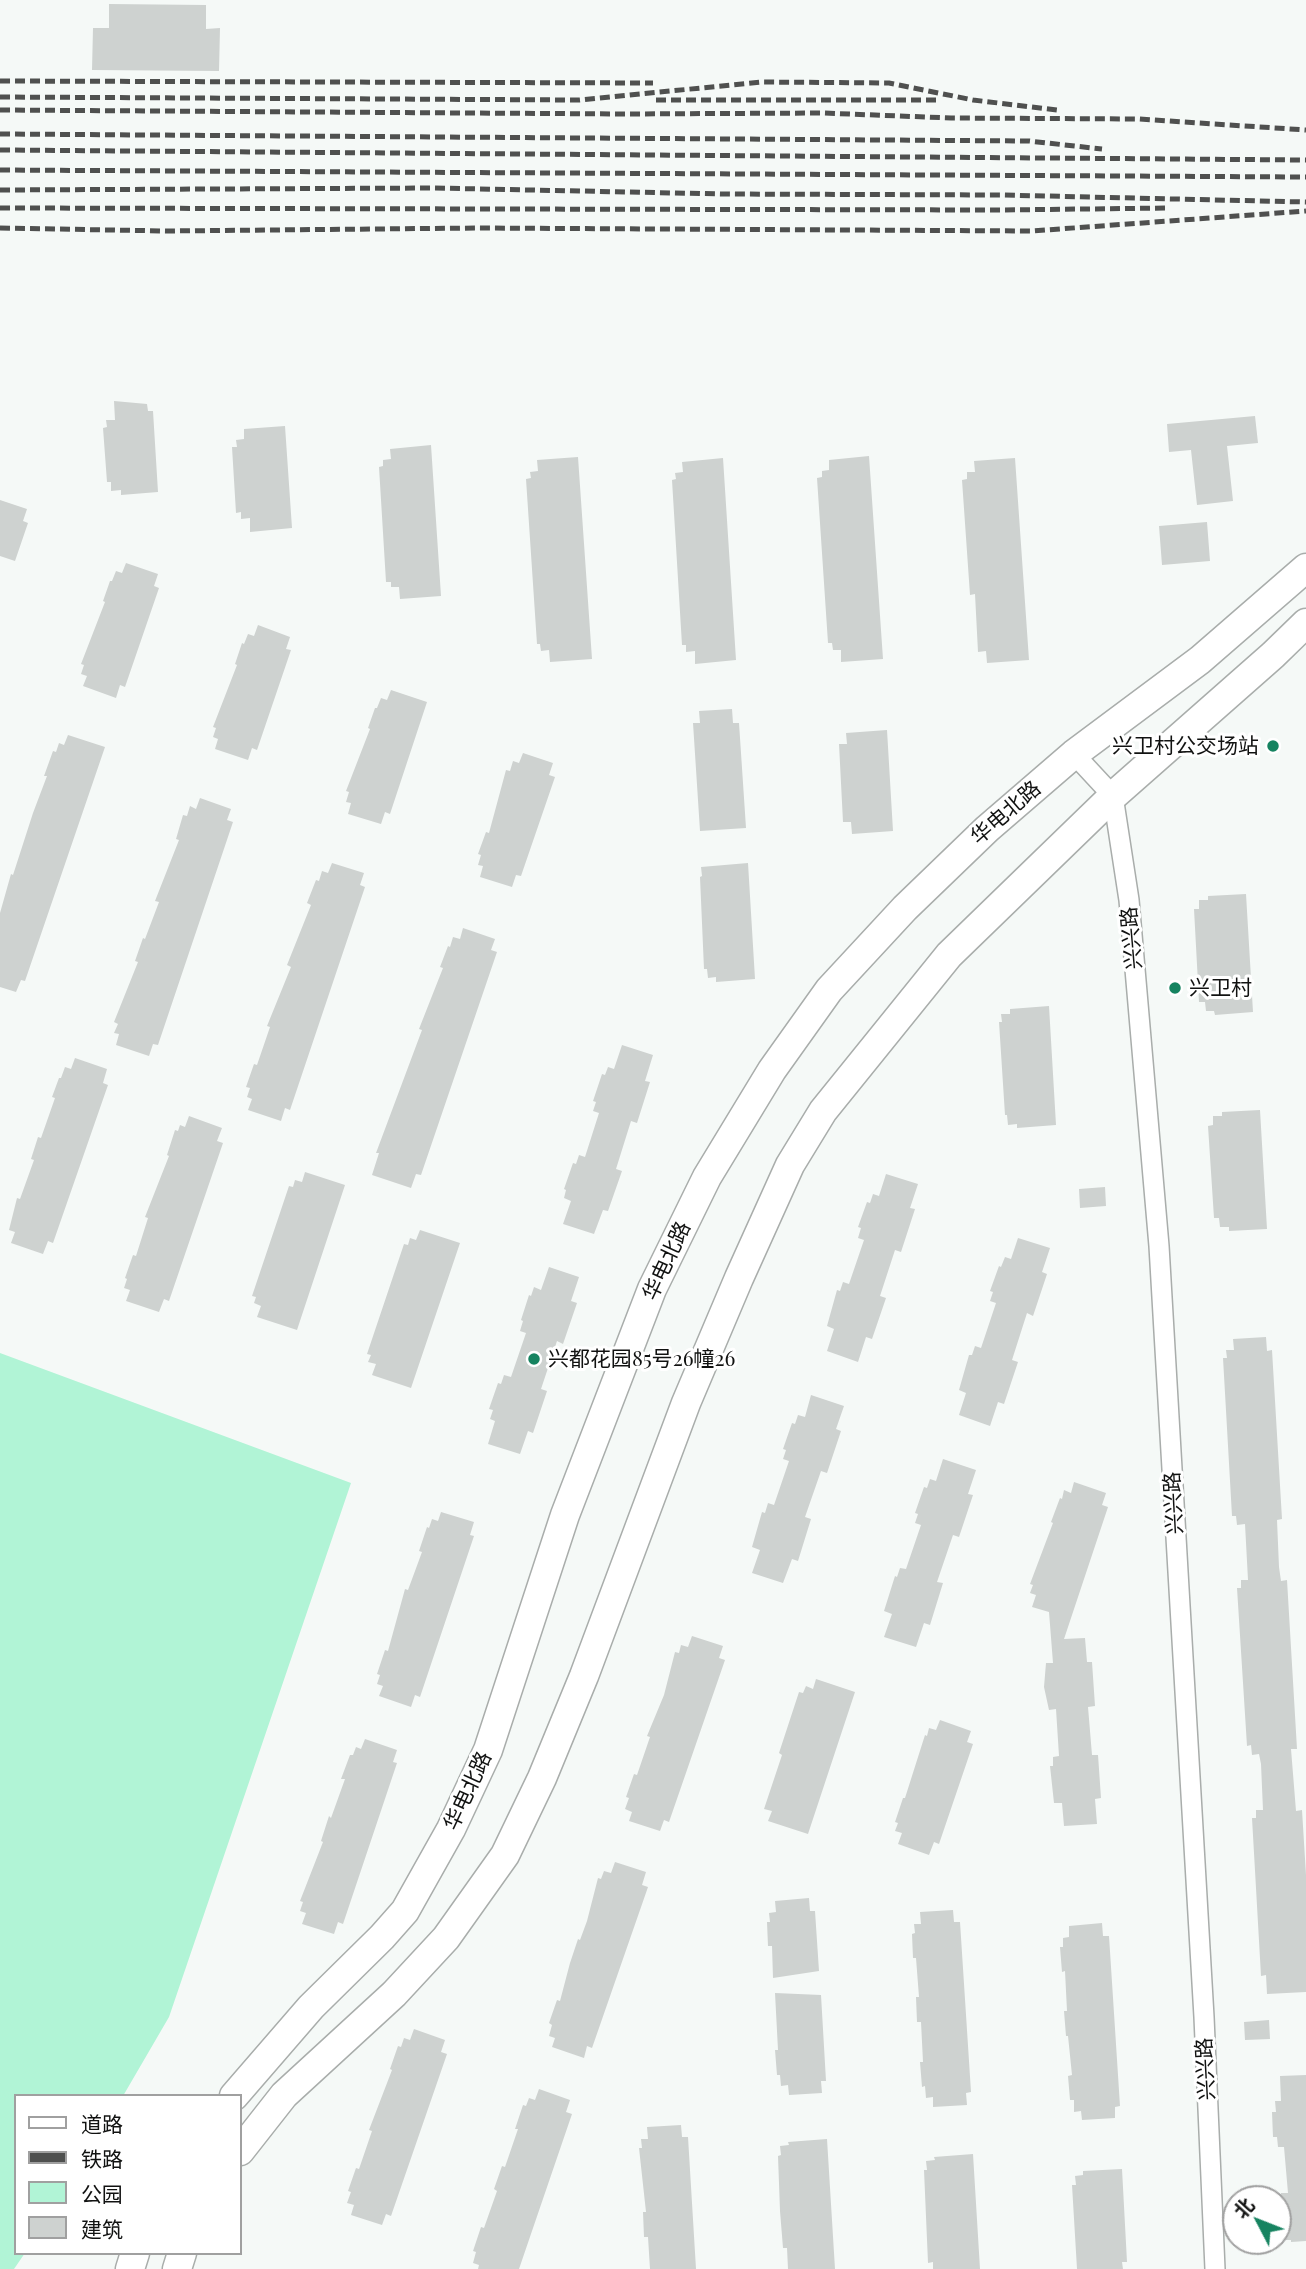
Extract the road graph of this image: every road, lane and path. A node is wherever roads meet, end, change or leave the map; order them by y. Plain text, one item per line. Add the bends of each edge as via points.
1 (1306, 568) edge
2 (1306, 623) edge
3 (1074, 754) junction
4 (1113, 796) junction
5 (236, 2094) edge
6 (242, 2148) edge
7 (1215, 2269) edge

1 - 3 main road, 华电北路 via 1200,660
2 - 4 main road
3 - 4 street
3 - 5 main road, 华电北路 via 905,908 829,990 772,1070 707,1177 652,1289 565,1515 488,1750 451,1829 405,1911 311,2007
4 - 6 main road via 949,955 822,1111 790,1165 738,1278 584,1676 505,1854 446,1938 394,1994 284,2095
4 - 7 street, 兴兴路 via 1129,900 1159,1246

